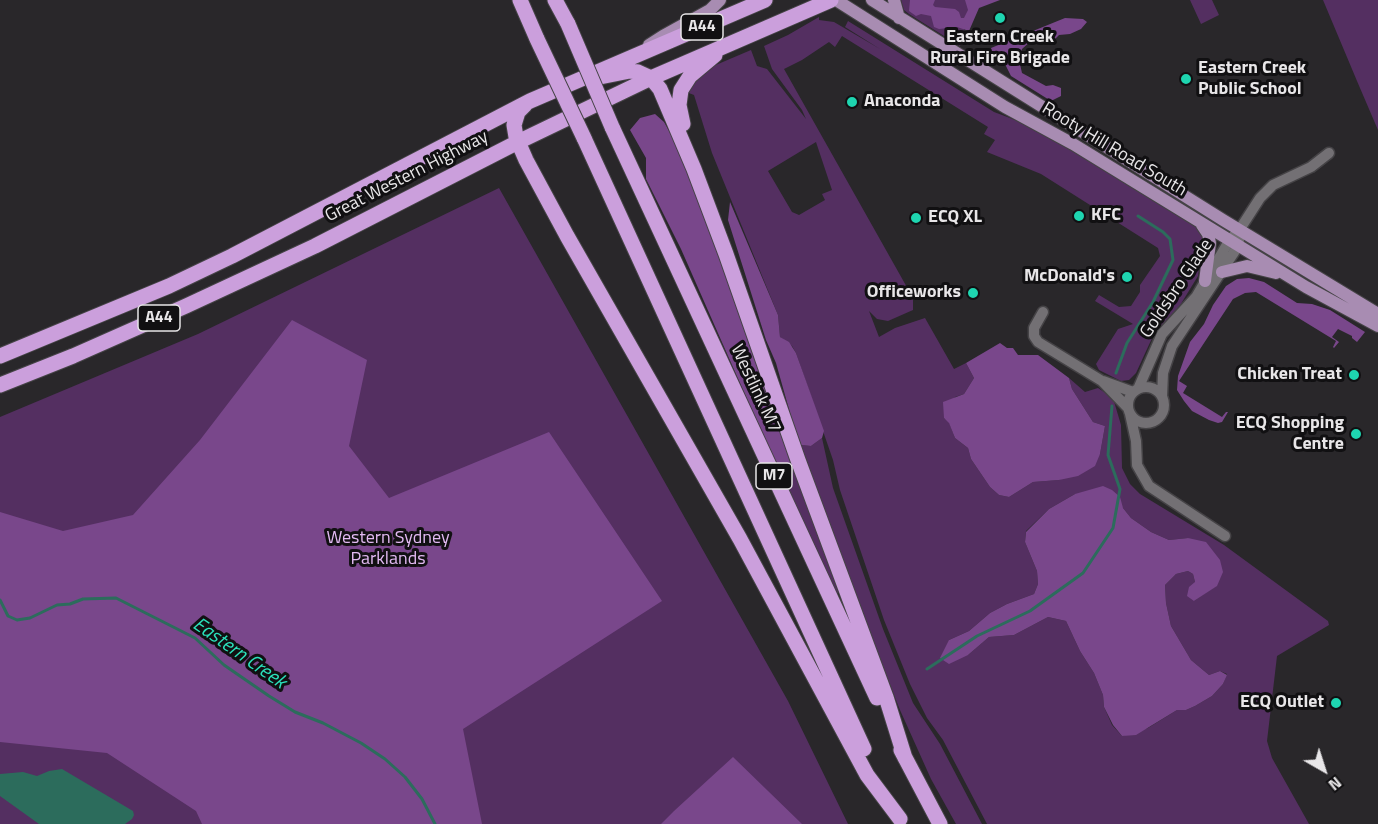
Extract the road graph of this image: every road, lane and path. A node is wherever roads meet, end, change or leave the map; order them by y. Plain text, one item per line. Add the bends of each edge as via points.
1 (520, 0) edge
2 (555, 0) edge
3 (720, 0) edge
4 (765, 0) edge
5 (831, 0) edge
6 (836, 0) edge
7 (872, 0) edge
8 (894, 0) edge
9 (899, 18) junction
10 (728, 43) junction
11 (638, 53) junction
12 (651, 78) junction
13 (573, 82) junction
14 (530, 101) junction
15 (518, 142) junction
16 (498, 152) junction
17 (1329, 153) dead end
18 (694, 169) junction
19 (1202, 224) junction
20 (1240, 230) junction
21 (1234, 243) junction
22 (1222, 272) junction
23 (1286, 275) junction
24 (1205, 281) junction
25 (610, 310) junction
26 (1042, 312) dead end
27 (1378, 314) edge
28 (1378, 326) edge
29 (0, 356) edge
30 (1102, 381) junction
31 (0, 385) edge
32 (1136, 390) junction
33 (1162, 397) junction
34 (1129, 411) junction
35 (1151, 423) junction
36 (1136, 441) junction
37 (1225, 536) dead end
38 (905, 758) junction
39 (901, 822) edge
40 (940, 824) edge

1 - 39 highway, M7, bridge via 853,727
2 - 38 highway, Westlink M7 / M7, bridge
3 - 11 main road
4 - 11 highway, Great Western Highway / A44
5 - 10 highway, Great Western Highway / A44
6 - 19 main road, Rooty Hill Road South via 1005,107
7 - 9 main road, Rooty Hill Road South
8 - 9 main road
9 - 20 main road, Rooty Hill Road South
10 - 12 highway, Great Western Highway / A44
10 - 18 highway, M7 via 690,76 681,90 679,105
11 - 13 highway, Great Western Highway / A44
12 - 13 highway via 630,71
12 - 15 highway, Great Western Highway / A44
12 - 18 highway, M7 via 660,89
13 - 14 highway, Great Western Highway / A44
14 - 15 highway via 518,111 514,125
14 - 29 highway, Great Western Highway / A44 via 232,256
15 - 16 highway, Great Western Highway / A44
15 - 25 highway
16 - 25 highway via 514,155 564,243
16 - 31 highway, Great Western Highway / A44 via 315,246
17 - 20 street via 1311,167 1273,185
18 - 38 highway, M7
19 - 21 main road, Rooty Hill Road South
19 - 24 main road via 1210,243
20 - 21 street
20 - 27 main road, Rooty Hill Road South
21 - 22 street, Goldsbro Glade
21 - 23 main road, Rooty Hill Road South
21 - 24 street, Goldsbro Glade
22 - 23 main road via 1246,266
22 - 33 street, Goldsbro Glade via 1172,346 1163,373
23 - 28 main road, Rooty Hill Road South
24 - 32 street, Goldsbro Glade via 1158,341
25 - 39 highway via 740,539 867,775
26 - 30 street via 1034,328 1038,342
30 - 32 street
30 - 34 street
32 - 33 street via 1149,387
32 - 34 street, Goldsbro Glade via 1128,402
33 - 35 street, Goldsbro Glade via 1163,411
34 - 35 street via 1139,422
34 - 36 street, Goldsbro Glade
35 - 36 street, Goldsbro Glade
36 - 37 street, Goldsbro Glade via 1139,471 1153,490
38 - 40 highway, Westlink M7 / M7

